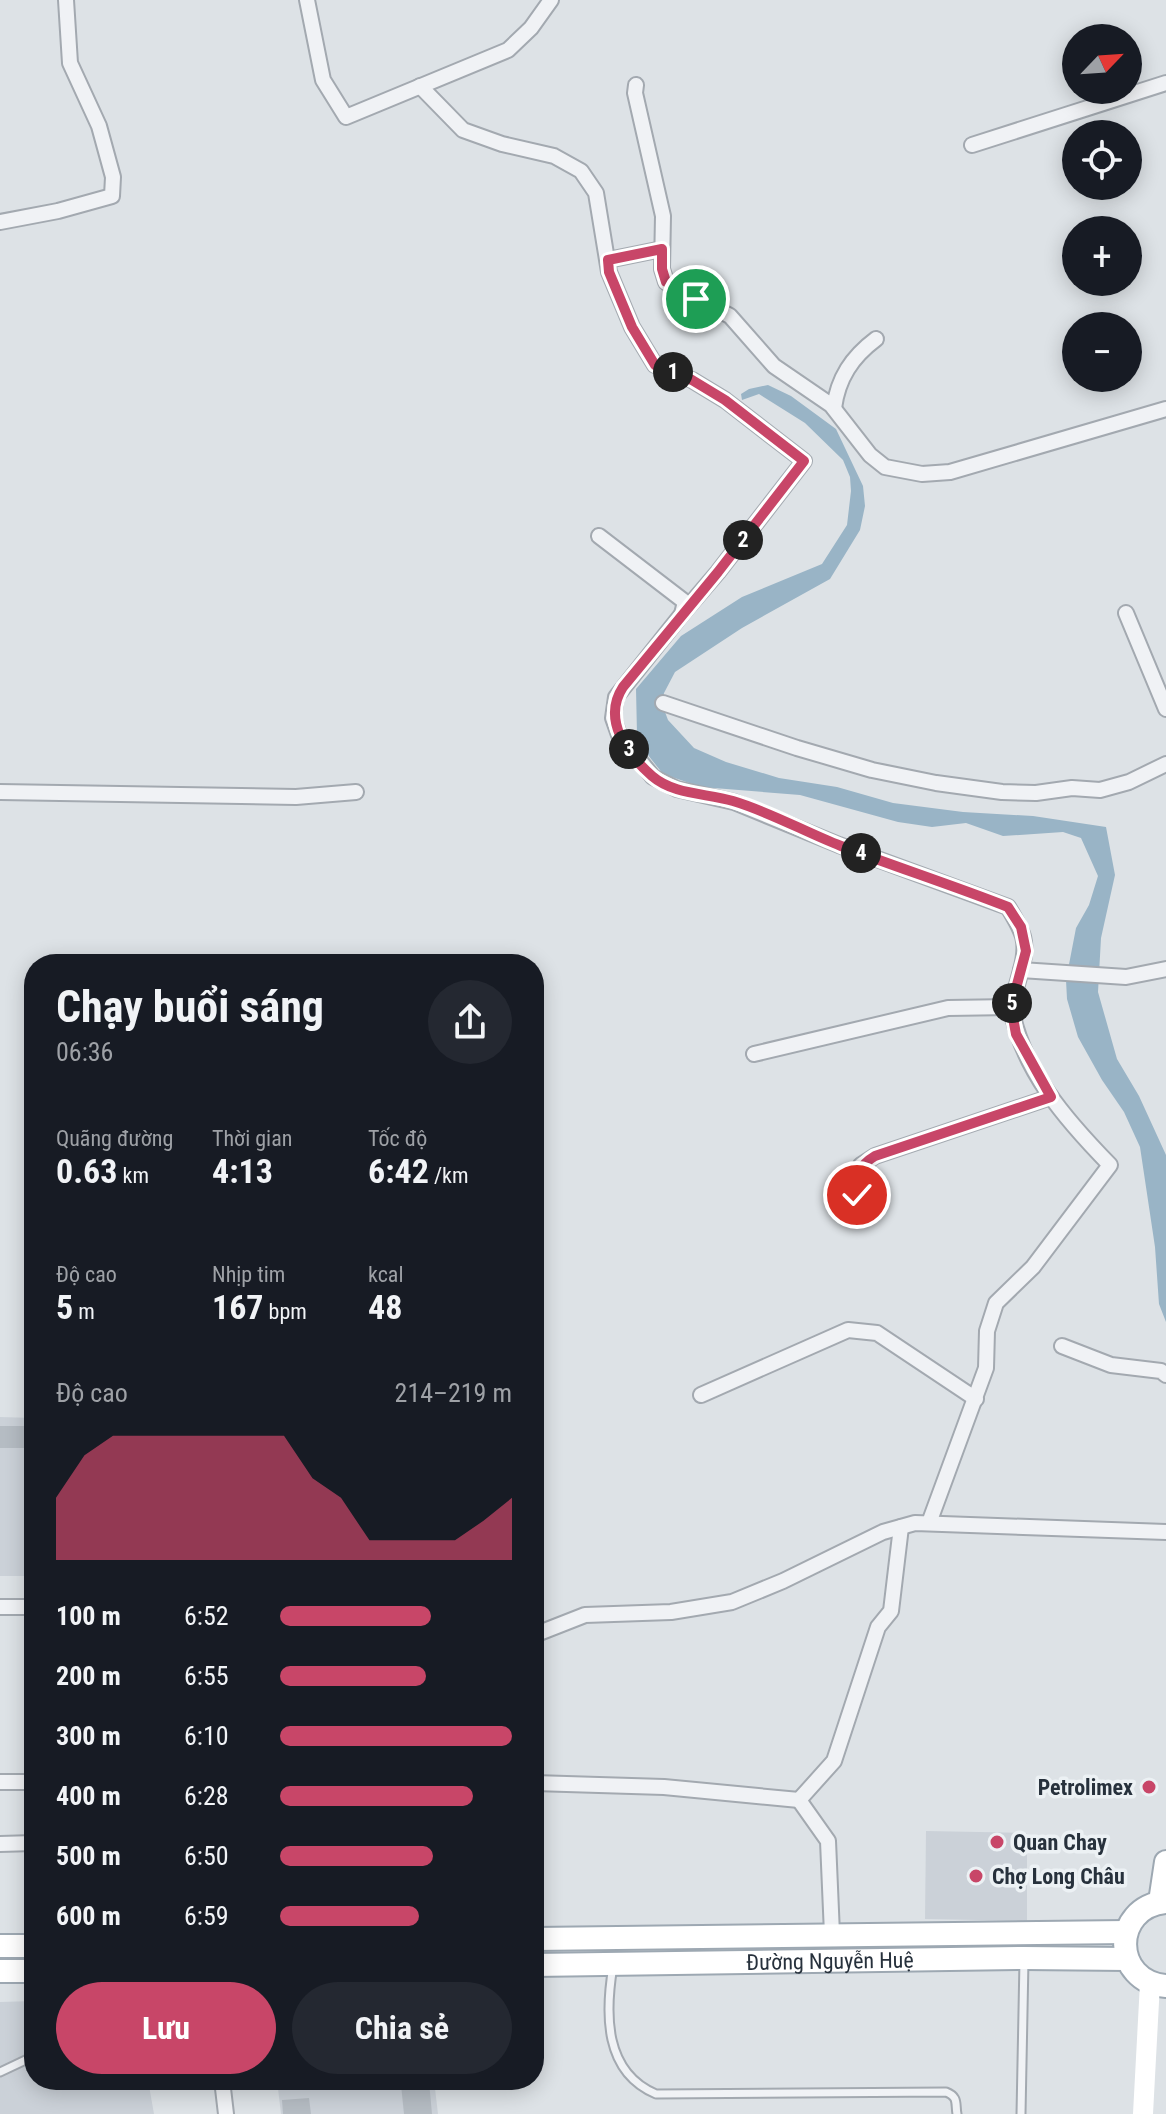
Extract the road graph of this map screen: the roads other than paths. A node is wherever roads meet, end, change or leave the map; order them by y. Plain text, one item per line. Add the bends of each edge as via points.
1 (66, 0) edge
2 (307, 0) edge
3 (551, 0) edge
4 (1166, 83) edge
5 (636, 85) dead end
6 (420, 86) junction
7 (972, 145) dead end
8 (0, 222) edge
9 (662, 249) junction
10 (608, 260) junction
11 (876, 339) dead end
12 (834, 408) junction
13 (1166, 409) edge
14 (599, 536) dead end
15 (1126, 613) dead end
16 (682, 614) junction
17 (663, 703) dead end
18 (1166, 709) edge
19 (1166, 764) edge
20 (0, 792) edge
21 (356, 792) dead end
22 (1166, 969) edge
23 (1021, 970) junction
24 (1011, 1007) junction
25 (754, 1054) dead end
26 (1051, 1097) junction
27 (861, 1211) dead end
28 (1062, 1346) dead end
29 (1166, 1375) edge
30 (701, 1395) dead end
31 (976, 1399) junction
32 (929, 1523) junction
33 (901, 1527) junction
34 (1166, 1532) edge
35 (0, 1607) edge
36 (24, 1607) edge
37 (544, 1631) edge
38 (0, 1782) edge
39 (24, 1782) edge
40 (544, 1783) edge
41 (799, 1800) junction
42 (24, 1843) edge
43 (0, 1844) edge
44 (1166, 1862) edge
45 (1163, 1902) edge
46 (1126, 1932) junction
47 (832, 1934) junction
48 (544, 1939) edge
49 (0, 1946) edge
50 (24, 1946) edge
51 (1024, 1958) junction
52 (1127, 1959) junction
53 (613, 1964) junction
54 (544, 1965) edge
55 (0, 1971) edge
56 (24, 1971) edge
57 (1158, 1984) edge
58 (24, 2061) edge
59 (0, 2072) edge
60 (223, 2090) edge
61 (226, 2114) edge
62 (957, 2114) edge
63 (1021, 2114) edge
64 (1143, 2114) edge

1 - 8 street via 70,63 99,126 113,177 112,196
2 - 6 street via 323,80 346,117
3 - 6 street via 508,50
4 - 7 street
5 - 9 street via 663,216
6 - 10 street via 463,130 554,156 581,171 596,193
9 - 10 street
9 - 12 street via 666,282 730,316 774,366
10 - 16 street via 632,327 655,365 725,400 804,461
11 - 12 street via 848,365
12 - 13 street via 885,467 922,474 950,472
14 - 16 street via 679,596 685,602
15 - 18 street
16 - 23 street via 616,697 613,718 619,735 653,777 677,789 734,802 1008,907 1021,927 1026,951
17 - 19 street via 872,770 989,790 1100,790
20 - 21 street via 296,797
22 - 23 street via 1126,977
23 - 24 street
24 - 25 street via 948,1008
24 - 26 street via 1016,1034
26 - 27 street via 875,1156 861,1165 857,1179
26 - 31 street via 1110,1165 1033,1267 996,1303
28 - 29 street via 1111,1365
30 - 31 street via 848,1330 877,1333
31 - 32 street
32 - 33 street
32 - 34 street
33 - 37 street via 732,1602 671,1612 585,1615
33 - 41 street via 891,1611 878,1627 834,1761
35 - 36 street
38 - 39 street
40 - 41 street via 664,1787
41 - 47 street via 828,1841
42 - 43 street
44 - 45 main road
45 - 46 main road via 1141,1910
46 - 47 main road, Đường Nguyễn Huệ
46 - 52 main road
47 - 48 main road, Đường Nguyễn Huệ
49 - 50 main road
51 - 52 main road, Đường Nguyễn Huệ
51 - 53 main road, Đường Nguyễn Huệ
51 - 63 lane
52 - 57 main road via 1134,1971
53 - 54 main road, Đường Nguyễn Huệ
53 - 62 lane via 609,1989 614,2047 635,2084 656,2094 946,2092 957,2101
55 - 56 main road
57 - 64 main road
58 - 59 lane
60 - 61 street

